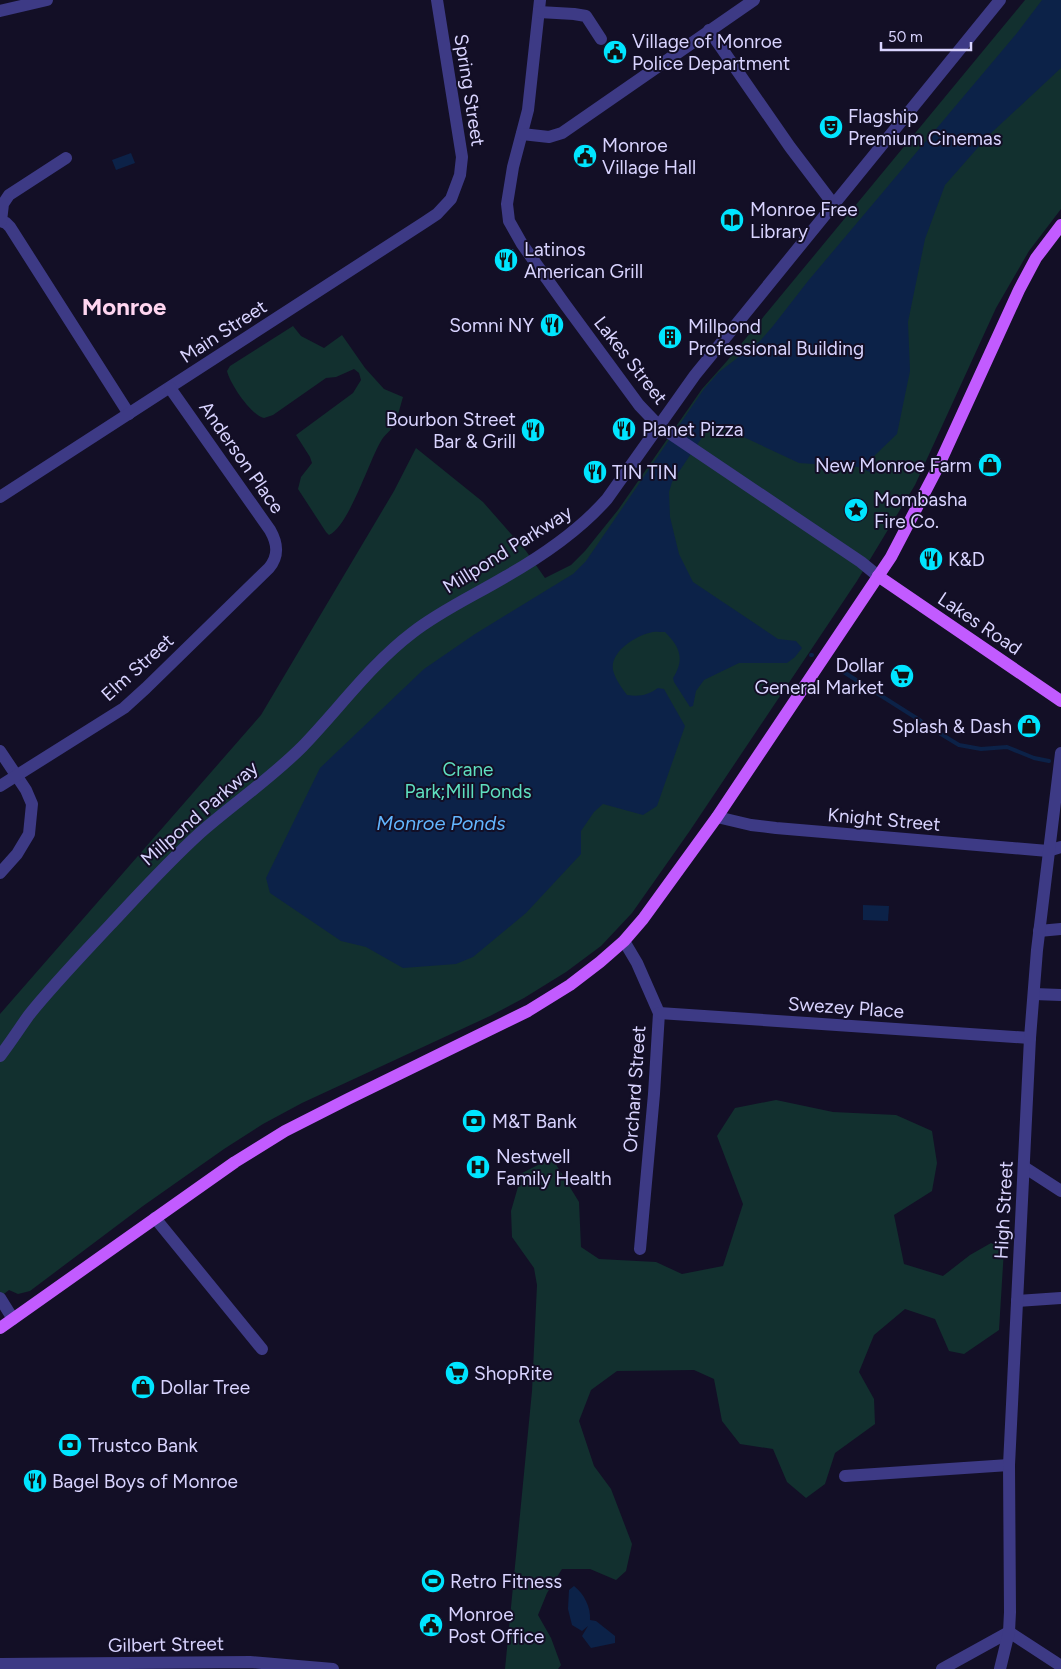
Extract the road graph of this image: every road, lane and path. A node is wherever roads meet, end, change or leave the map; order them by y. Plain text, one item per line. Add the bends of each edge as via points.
1 (47, 0) edge
2 (436, 0) edge
3 (754, 0) edge
4 (1000, 0) edge
5 (540, 6) edge
6 (0, 11) edge
7 (709, 30) junction
8 (601, 39) dead end
9 (522, 134) junction
10 (66, 158) dead end
11 (457, 186) joint
12 (834, 205) junction
13 (0, 221) edge
14 (1061, 225) edge
15 (170, 388) junction
16 (129, 414) junction
17 (659, 426) junction
18 (0, 497) edge
19 (277, 550) joint
20 (878, 576) junction
21 (1061, 701) edge
22 (0, 751) edge
23 (1061, 753) edge
24 (17, 775) junction
25 (0, 786) edge
26 (717, 817) junction
27 (1061, 847) edge
28 (1048, 851) junction
29 (0, 873) edge
30 (1061, 929) edge
31 (1039, 931) junction
32 (624, 941) junction
33 (1034, 994) junction
34 (1061, 995) edge
35 (659, 1013) junction
36 (1030, 1038) junction
37 (0, 1056) edge
38 (1024, 1167) junction
39 (1061, 1191) edge
40 (155, 1218) junction
41 (640, 1249) dead end
42 (0, 1298) edge
43 (1061, 1298) edge
44 (1017, 1301) junction
45 (13, 1319) junction
46 (0, 1328) edge
47 (262, 1349) dead end
48 (1009, 1465) junction
49 (845, 1476) dead end
50 (1009, 1632) junction
51 (0, 1664) edge
52 (250, 1665) edge
53 (236, 1666) edge
54 (1061, 1666) edge
55 (333, 1669) edge
56 (942, 1669) edge
57 (1000, 1669) edge

1 - 6 street
2 - 11 street, Spring Street via 462,157
3 - 7 street
4 - 12 street, Millpond Parkway
5 - 8 street via 586,16
5 - 9 street, Lakes Street via 528,110
7 - 9 street via 562,133 549,137
7 - 12 street
9 - 17 street, Lakes Street via 507,204 513,230 639,405
10 - 13 street via 9,196 3,204
11 - 15 street, Main Street via 437,214
12 - 17 street, Millpond Parkway via 695,375
13 - 16 street via 10,227
14 - 20 main road via 1036,258 922,501
15 - 16 street, Main Street
15 - 19 street, Anderson Place via 268,526
16 - 18 street, Main Street
17 - 20 street, Lakes Street
17 - 37 street, Millpond Parkway via 607,499 580,528 410,634 301,748 160,870 28,1016
19 - 24 street, Elm Street via 276,559 269,568 124,708
20 - 21 main road, Lakes Road
20 - 26 main road
22 - 24 street
23 - 28 street, High Street
24 - 25 street, Elm Street
24 - 29 street via 32,804 29,834 18,854
26 - 28 street, Knight Street via 776,828
26 - 32 main road
27 - 28 street
28 - 31 street, High Street
30 - 31 street
31 - 33 street, High Street
32 - 35 street, Orchard Street
32 - 40 main road via 578,979 528,1011 285,1131
33 - 34 street
33 - 36 street, High Street
35 - 36 street, Swezey Place
35 - 41 street, Orchard Street
36 - 38 street, High Street
38 - 39 street
38 - 44 street, High Street
40 - 45 main road
40 - 47 street
42 - 45 street
43 - 44 street
44 - 48 street, High Street
45 - 46 main road
48 - 49 street
48 - 50 street, High Street
50 - 54 street
50 - 56 street
50 - 57 street, High Street
51 - 53 street, Gilbert Street
52 - 53 street, Gilbert Street
52 - 55 street, Gilbert Street

